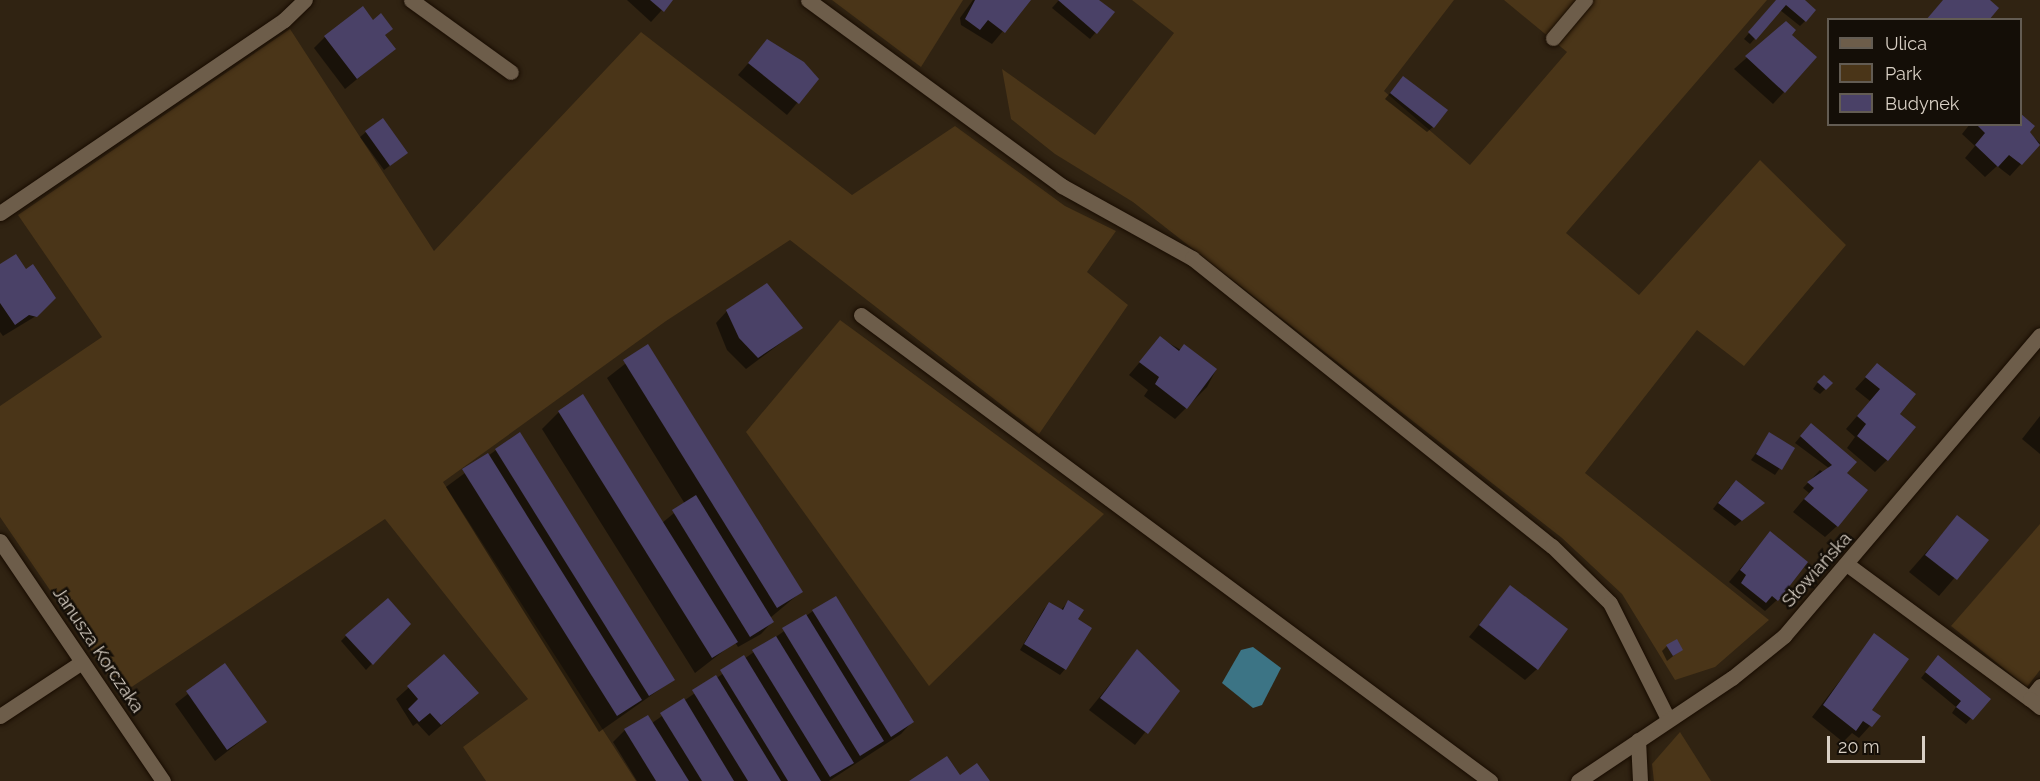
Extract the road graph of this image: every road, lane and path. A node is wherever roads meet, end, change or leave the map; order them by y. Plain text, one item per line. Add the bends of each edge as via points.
1 (305, 0) edge
2 (411, 0) edge
3 (808, 0) edge
4 (1586, 0) edge
5 (1553, 38) dead end
6 (511, 72) dead end
7 (0, 213) edge
8 (861, 315) dead end
9 (2040, 335) edge
10 (0, 542) edge
11 (1848, 565) junction
12 (82, 662) junction
13 (2040, 686) edge
14 (2035, 703) edge
15 (0, 716) edge
16 (1668, 718) junction
17 (1638, 740) junction
18 (163, 781) edge
19 (1490, 781) edge
20 (1578, 781) edge
21 (1640, 781) edge

1 - 7 street via 284,20
2 - 6 street
3 - 16 street via 1062,186 1192,258 1559,552 1610,603
4 - 5 street
8 - 19 street
9 - 11 street, Słowiańska
10 - 12 street, Janusza Korczaka
11 - 14 street
11 - 16 street, Słowiańska via 1784,636
12 - 15 street
12 - 18 street, Janusza Korczaka
13 - 14 street
16 - 17 street, Słowiańska
17 - 20 street, Słowiańska
17 - 21 street

